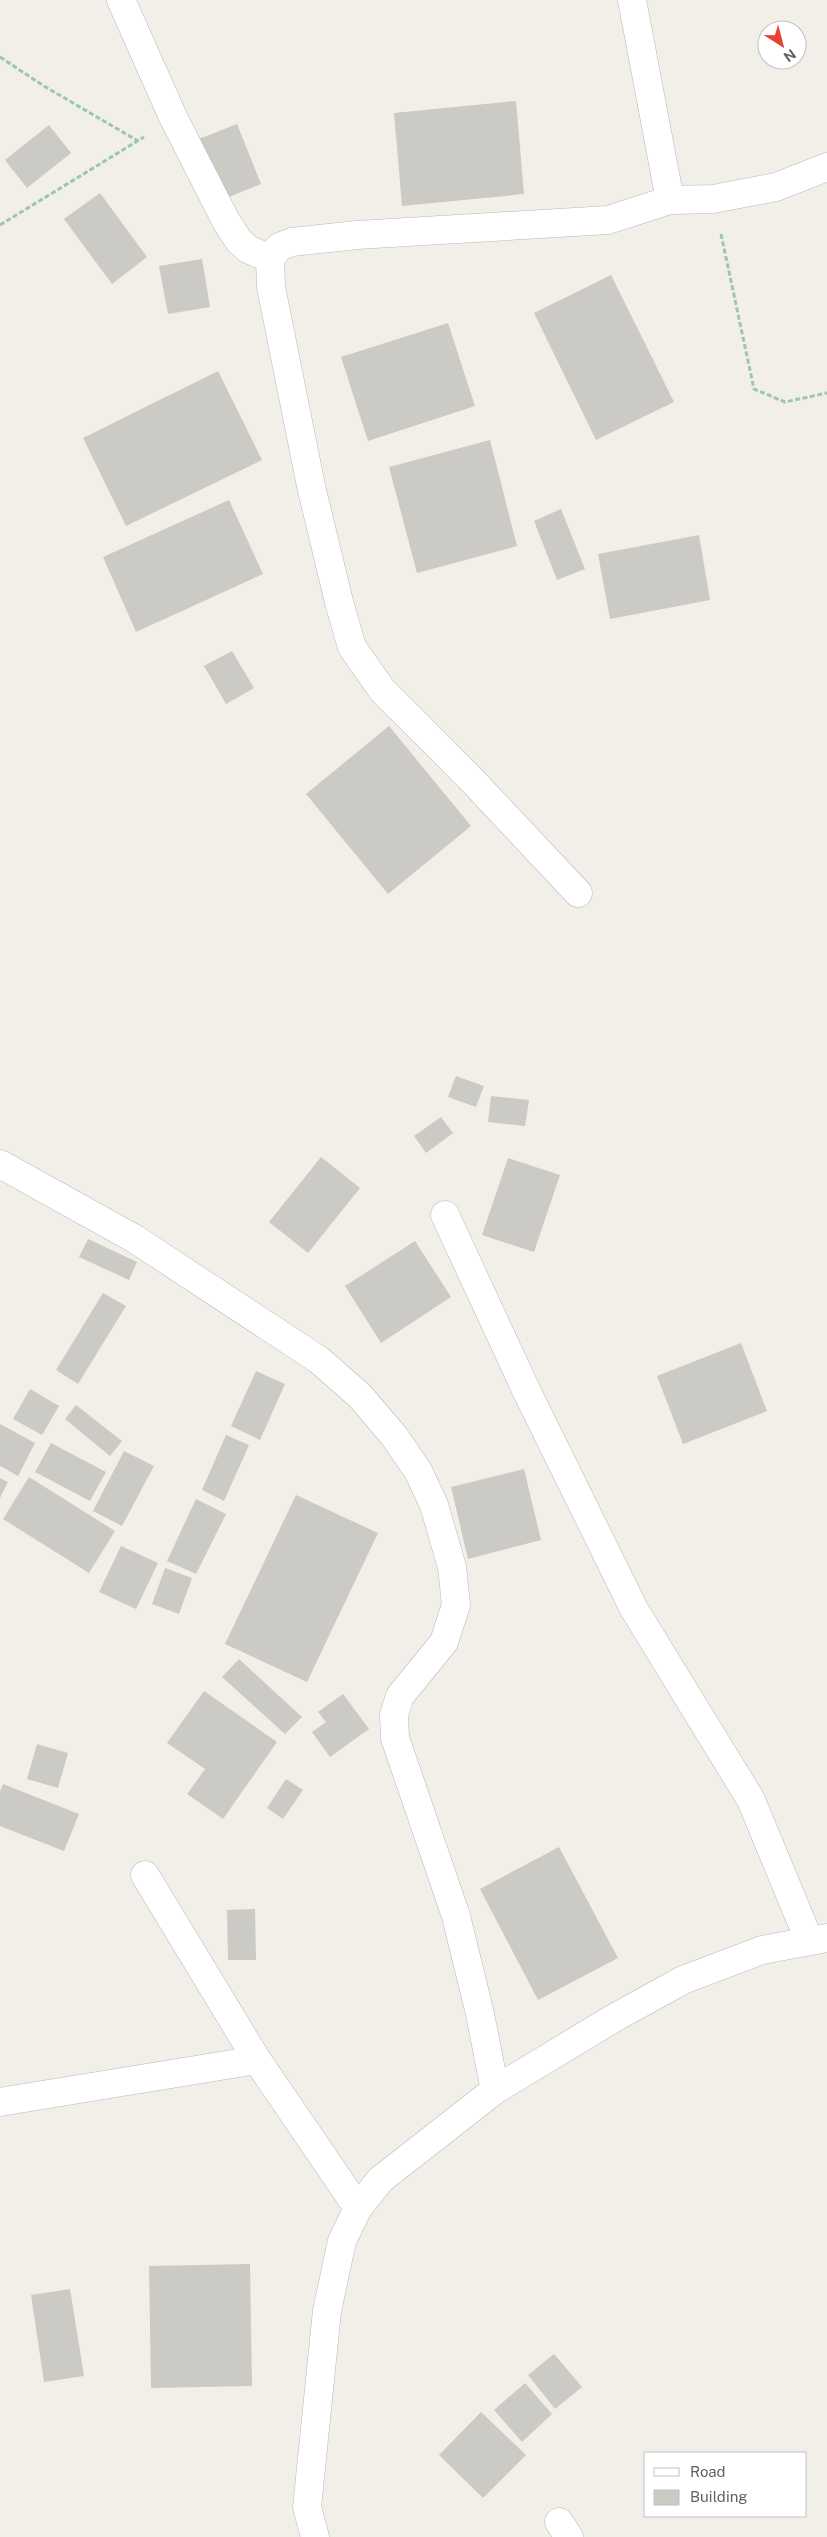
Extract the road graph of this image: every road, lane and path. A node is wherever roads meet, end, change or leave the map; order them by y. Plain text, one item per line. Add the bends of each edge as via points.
1 (121, 0) edge
2 (632, 0) edge
3 (0, 57) edge
4 (173, 117) junction
5 (138, 141) junction
6 (827, 167) edge
7 (713, 199) junction
8 (670, 200) junction
9 (0, 225) edge
10 (270, 259) junction
11 (827, 393) edge
12 (578, 892) dead end
13 (0, 1164) edge
14 (445, 1215) dead end
15 (145, 1875) dead end
16 (818, 1939) edge
17 (257, 2060) junction
18 (495, 2090) junction
19 (0, 2102) edge
20 (358, 2208) junction
21 (315, 2537) edge

1 - 4 street
2 - 8 street
3 - 5 path
4 - 5 path
4 - 10 street via 239,241
5 - 9 path
6 - 7 street via 776,187
7 - 8 street
7 - 11 path via 754,389 785,402
8 - 10 street via 608,220 357,234 292,242 279,248
10 - 12 street via 273,295 311,486 352,647 382,690
13 - 18 street via 135,1239 319,1360 360,1396 418,1471 434,1504 452,1567 456,1605 444,1642 400,1696 394,1715 395,1738 456,1916
14 - 16 street via 527,1392 634,1609 751,1800
15 - 17 street
16 - 18 street via 762,1950 683,1980
17 - 19 street
17 - 20 street
18 - 20 street via 380,2180
20 - 21 street via 342,2241 327,2311 307,2507

